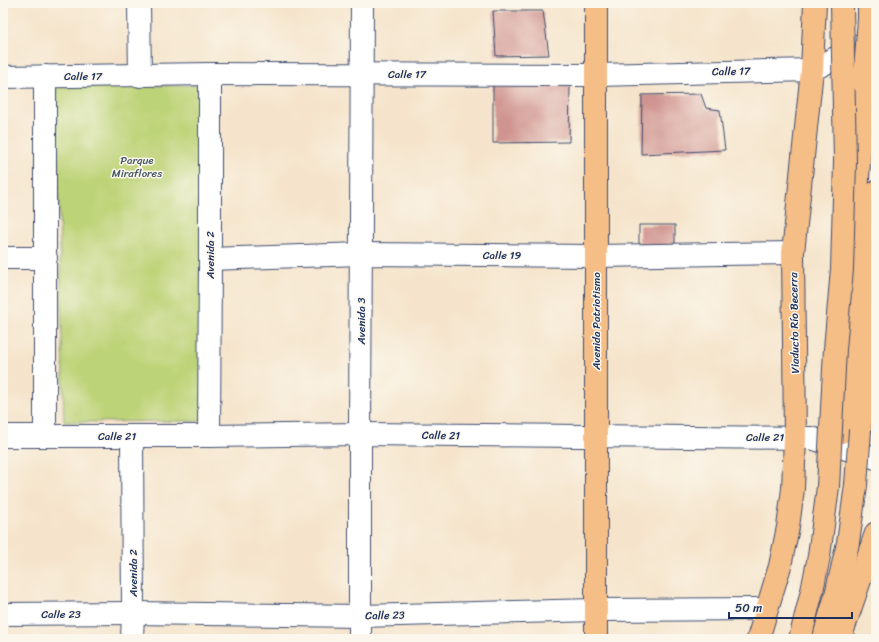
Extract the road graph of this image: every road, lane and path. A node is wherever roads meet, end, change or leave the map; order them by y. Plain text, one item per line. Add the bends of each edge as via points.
1 (139, 3) edge
2 (362, 3) edge
3 (596, 3) edge
4 (815, 3) edge
5 (838, 3) edge
6 (842, 3) edge
7 (871, 20) edge
8 (856, 47) junction
9 (812, 70) junction
10 (210, 74) junction
11 (361, 74) junction
12 (596, 74) junction
13 (45, 76) junction
14 (140, 76) junction
15 (3, 77) edge
16 (876, 202) edge
17 (793, 253) junction
18 (361, 254) junction
19 (596, 256) junction
20 (3, 258) edge
21 (46, 258) junction
22 (210, 259) junction
23 (851, 431) junction
24 (360, 434) junction
25 (3, 436) edge
26 (45, 436) junction
27 (132, 436) junction
28 (209, 436) junction
29 (596, 437) junction
30 (795, 438) junction
31 (876, 458) edge
32 (846, 485) junction
33 (876, 533) edge
34 (876, 559) edge
35 (767, 609) junction
36 (596, 610) junction
37 (133, 613) junction
38 (3, 614) edge
39 (361, 616) junction
40 (132, 639) edge
41 (360, 639) edge
42 (596, 639) edge
43 (758, 639) edge
44 (800, 639) edge
45 (805, 639) edge
46 (823, 639) edge
47 (840, 639) edge
48 (850, 639) edge

1 - 14 street
2 - 11 street, Avenida 3
3 - 12 main road, Avenida Patriotismo
4 - 9 main road, Viaducto Río Becerra
5 - 8 street via 847,35
6 - 44 main road, bridge via 845,162 842,269 828,487 812,591
7 - 8 street
7 - 23 main road, bridge via 864,83
8 - 9 street
9 - 12 street, Calle 17
9 - 17 main road, Viaducto Río Becerra
10 - 11 street, Calle 17
10 - 14 street, Calle 17
10 - 22 street, Avenida 2
11 - 12 street, Calle 17
11 - 18 street, Avenida 3
12 - 19 main road, Avenida Patriotismo
13 - 14 street, Calle 17
13 - 15 street, Calle 17
13 - 21 street
16 - 23 main road
17 - 19 street, Calle 19
17 - 30 main road, Viaducto Río Becerra
18 - 19 street, Calle 19
18 - 22 street, Calle 19
18 - 24 street, Avenida 3
19 - 29 main road, Avenida Patriotismo
20 - 21 street
21 - 26 street
22 - 28 street, Avenida 2
23 - 32 main road
24 - 28 street, Calle 21
24 - 29 street, Calle 21
24 - 39 street, Avenida 3
25 - 26 street, Calle 21
26 - 27 street, Calle 21
27 - 28 street, Calle 21
27 - 37 street, Avenida 2
29 - 30 street, Calle 21
29 - 36 main road, Avenida Patriotismo
30 - 31 street, Calle 21 via 811,438
30 - 35 main road, Viaducto Río Becerra via 793,489 788,527
32 - 45 main road
32 - 46 main road via 848,543
33 - 47 main road
34 - 48 main road
35 - 36 street, Calle 23
35 - 43 main road, Viaducto Río Becerra
36 - 39 street, Calle 23
36 - 42 main road, Avenida Patriotismo
37 - 38 street, Calle 23
37 - 39 street, Calle 23
37 - 40 street, Avenida 2
39 - 41 street, Avenida 3

